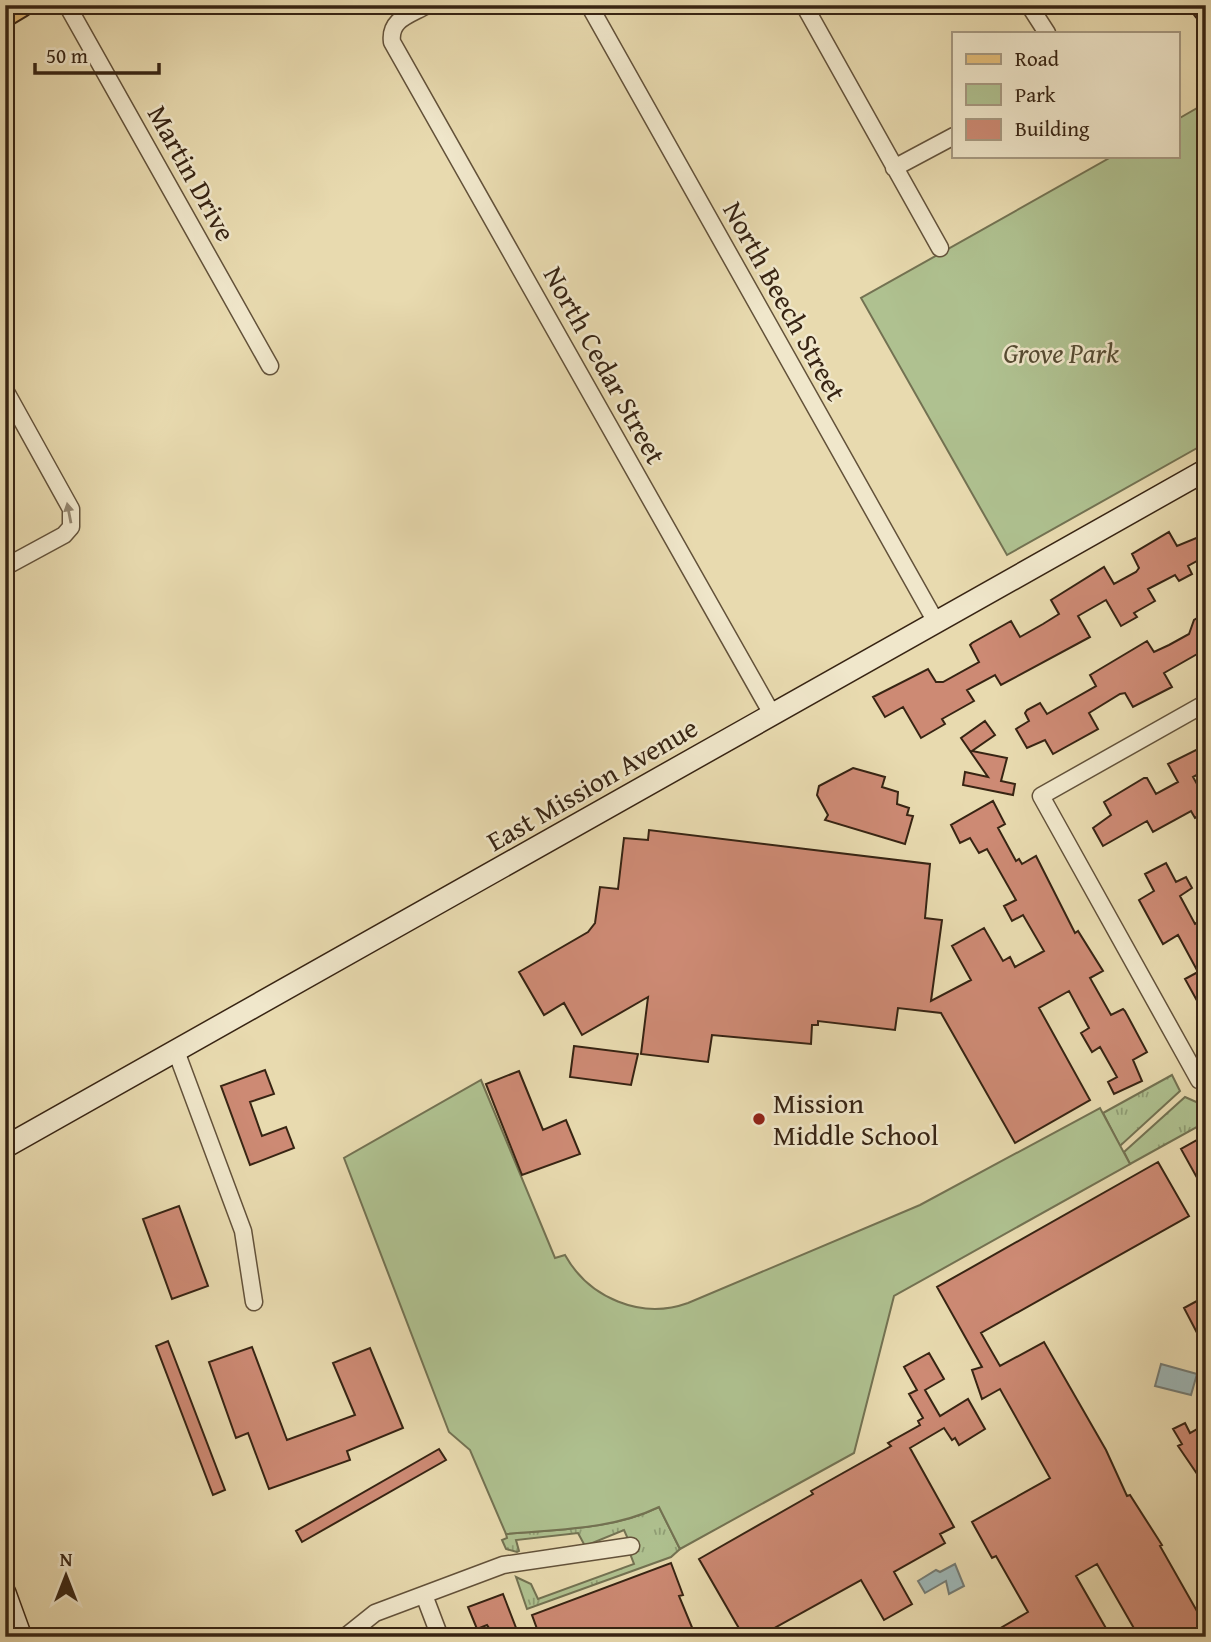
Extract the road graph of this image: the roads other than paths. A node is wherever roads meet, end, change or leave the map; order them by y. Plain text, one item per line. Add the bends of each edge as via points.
1 (20, 5) edge
2 (67, 5) edge
3 (427, 5) edge
4 (589, 5) edge
5 (804, 5) edge
6 (1029, 5) edge
7 (5, 14) edge
8 (1046, 32) edge
9 (952, 137) edge
10 (894, 168) junction
11 (940, 248) dead end
12 (270, 366) dead end
13 (5, 390) edge
14 (1206, 470) edge
15 (5, 567) edge
16 (936, 622) junction
17 (1206, 704) edge
18 (772, 714) junction
19 (176, 1051) junction
20 (1202, 1079) edge
21 (5, 1146) edge
22 (254, 1302) dead end
23 (631, 1546) dead end
24 (5, 1593) edge
25 (424, 1595) junction
26 (22, 1637) edge
27 (345, 1637) edge
28 (440, 1637) edge

1 - 7 main road
2 - 12 street, Martin Drive
3 - 18 street, North Cedar Street via 394,24 392,42
4 - 16 street, North Beech Street
5 - 10 street
6 - 8 street
9 - 10 street
10 - 11 street
15 -> 13 street via 71,527 71,509
14 - 16 main road, East Mission Avenue
16 - 18 main road, East Mission Avenue
17 - 20 street via 1041,796
18 - 19 main road, East Mission Avenue
19 - 21 main road, East Mission Avenue
19 - 22 street via 243,1231
23 - 25 street via 503,1565
24 - 26 main road
25 - 27 street via 375,1614
25 - 28 street

